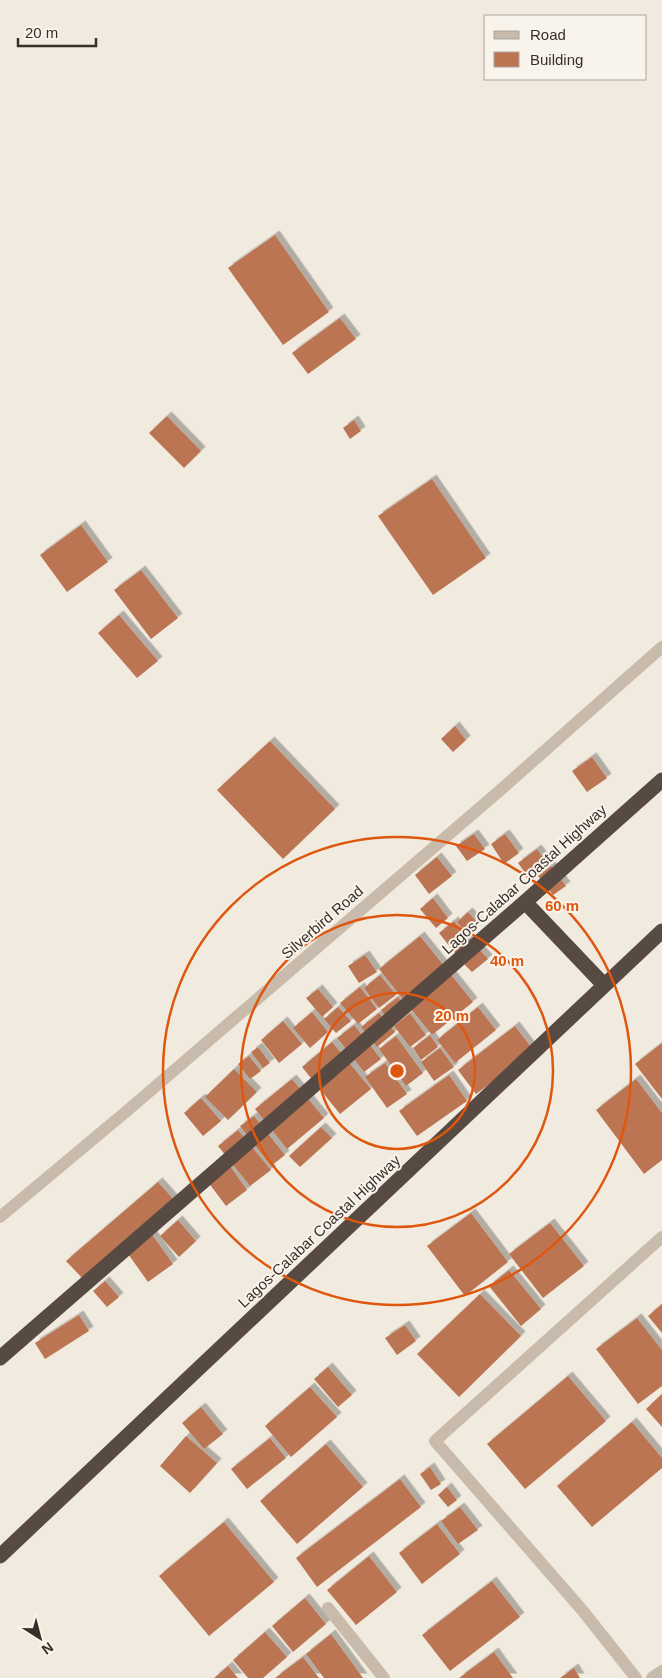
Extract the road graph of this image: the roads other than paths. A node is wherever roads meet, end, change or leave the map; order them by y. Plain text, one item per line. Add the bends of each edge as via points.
1 (662, 647) edge
2 (662, 780) edge
3 (525, 902) junction
4 (662, 931) edge
5 (604, 985) junction
6 (0, 1217) edge
7 (662, 1236) edge
8 (0, 1358) edge
9 (0, 1556) edge
10 (328, 1608) dead end
11 (662, 1671) edge
12 (384, 1678) edge
13 (636, 1678) edge
14 (652, 1678) edge

1 - 6 street, Silverbird Road via 497,793
2 - 3 highway, Lagos-Calabar Coastal Highway
3 - 5 highway
3 - 8 highway, Lagos-Calabar Coastal Highway
4 - 5 highway, Lagos-Calabar Coastal Highway
5 - 9 highway, Lagos-Calabar Coastal Highway
7 - 13 street via 435,1441 582,1610
10 - 12 street
11 - 14 street

